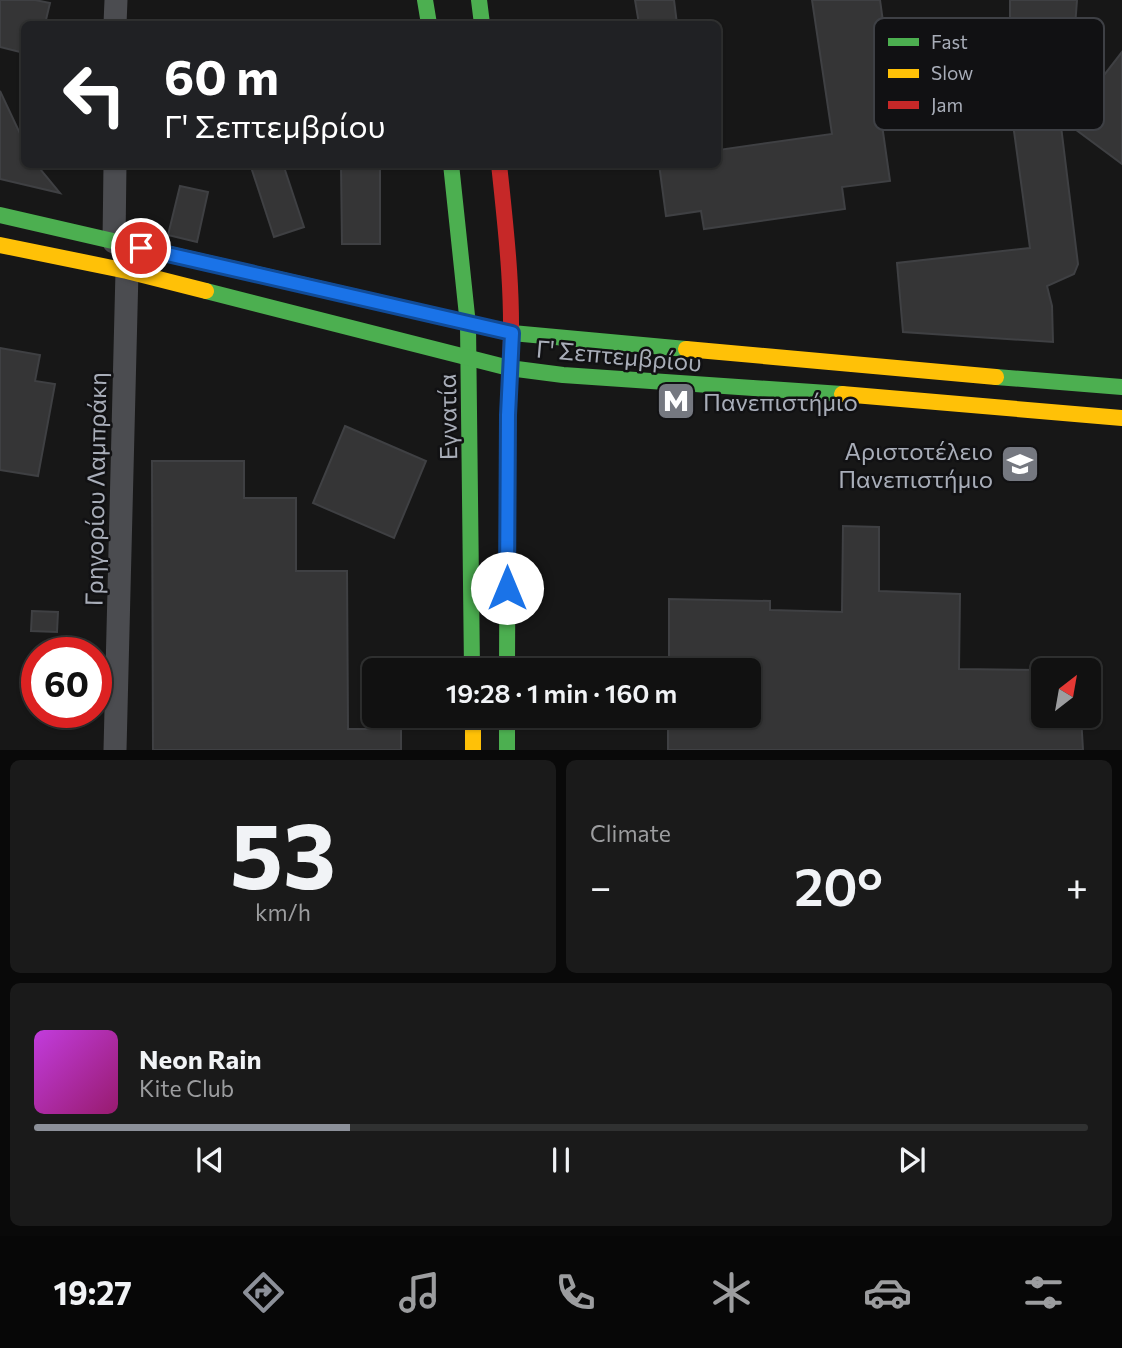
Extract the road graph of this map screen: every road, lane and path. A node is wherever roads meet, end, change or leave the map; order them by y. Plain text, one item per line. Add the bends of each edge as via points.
1 (116, 0) edge
2 (425, 0) edge
3 (479, 0) edge
4 (116, 21) edge
5 (428, 21) edge
6 (482, 21) edge
7 (115, 168) edge
8 (451, 168) edge
9 (499, 168) edge
10 (0, 215) edge
11 (114, 242) junction
12 (0, 245) edge
13 (127, 271) junction
14 (468, 325) junction
15 (512, 333) junction
16 (469, 358) junction
17 (509, 368) junction
18 (1122, 387) edge
19 (1122, 418) edge
20 (472, 658) edge
21 (507, 658) edge
22 (473, 728) edge
23 (507, 728) edge
24 (115, 750) edge
25 (473, 750) edge
26 (507, 750) edge

1 - 4 street
2 - 5 main road
3 - 6 main road
7 - 11 street
8 - 14 main road, Εγνατία
9 - 15 main road
10 - 11 main road, Γ' Σεπτεμβρίου
11 - 14 main road, Γ' Σεπτεμβρίου
12 - 13 main road, Γ' Σεπτεμβρίου
13 - 16 main road, Γ' Σεπτεμβρίου
13 - 24 street, Γρηγορίου Λαμπράκη
14 - 15 main road, Γ' Σεπτεμβρίου
14 - 16 main road, Εγνατία
15 - 17 main road
15 - 18 main road, Γ' Σεπτεμβρίου
16 - 17 main road, Γ' Σεπτεμβρίου
16 - 20 main road, Εγνατία
17 - 19 main road, Γ' Σεπτεμβρίου
17 - 21 main road
22 - 25 main road
23 - 26 main road

